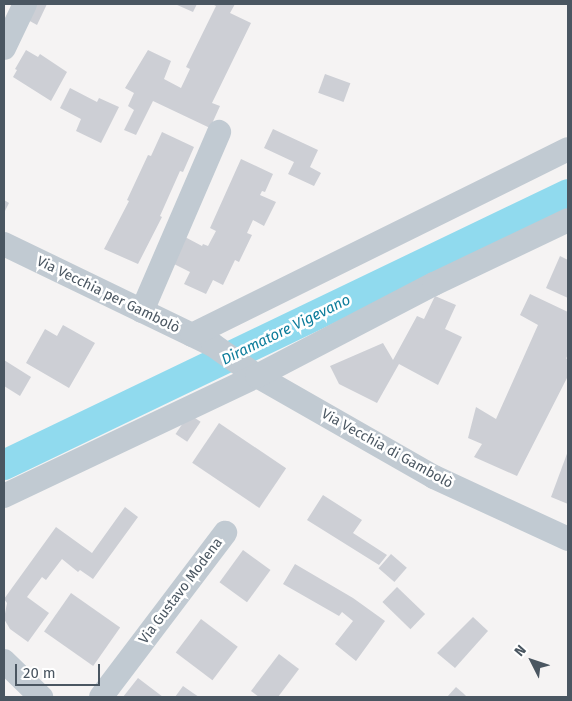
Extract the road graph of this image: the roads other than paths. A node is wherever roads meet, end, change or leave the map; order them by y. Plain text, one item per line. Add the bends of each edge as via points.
1 (24, 4) edge
2 (4, 48) edge
3 (219, 132) dead end
4 (568, 149) edge
5 (568, 220) edge
6 (4, 244) edge
7 (142, 311) junction
8 (192, 335) junction
9 (213, 346) joint
10 (252, 371) junction
11 (4, 496) edge
12 (225, 533) dead end
13 (568, 540) edge
14 (4, 661) edge
15 (41, 697) edge
16 (101, 697) edge

1 - 2 street
3 - 7 street
4 - 8 street
5 - 10 street
6 - 7 street, Via Vecchia per Gambolò
7 - 8 street, Via Vecchia per Gambolò
8 - 9 street, Via Vecchia per Gambolò
9 - 10 street, Via Vecchia di Gambolò
10 - 11 street
10 - 13 street, Via Vecchia di Gambolò via 434,477
12 - 16 street, Via Gustavo Modena
14 - 15 street

